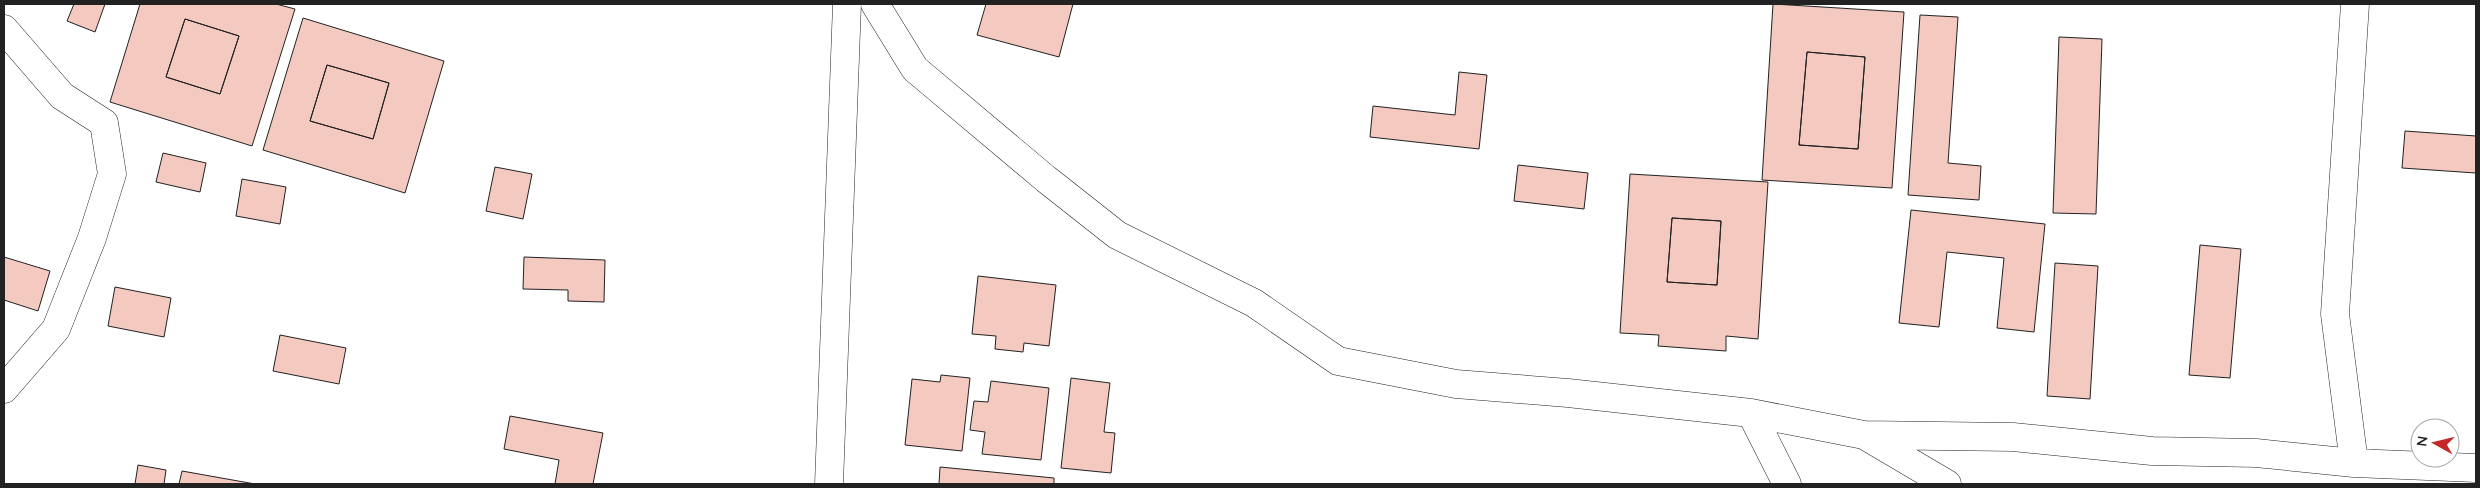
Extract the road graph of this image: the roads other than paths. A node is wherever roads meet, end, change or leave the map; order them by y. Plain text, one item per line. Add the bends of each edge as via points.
1 (847, 4) edge
2 (875, 4) edge
3 (2355, 4) edge
4 (4, 29) edge
5 (4, 389) edge
6 (1751, 413) junction
7 (1864, 435) junction
8 (2354, 464) junction
9 (2476, 468) edge
10 (829, 484) edge
11 (1787, 484) edge
12 (1947, 484) edge

1 - 10 street
2 - 6 street via 915,68 1117,235 1254,303 1338,361 1456,384
3 - 8 street via 2334,314
4 - 5 street via 62,96 104,123 112,174 92,238 56,329
6 - 7 street
6 - 11 street
7 - 8 street via 2013,437 2152,450 2256,453
7 - 12 street
8 - 9 street

